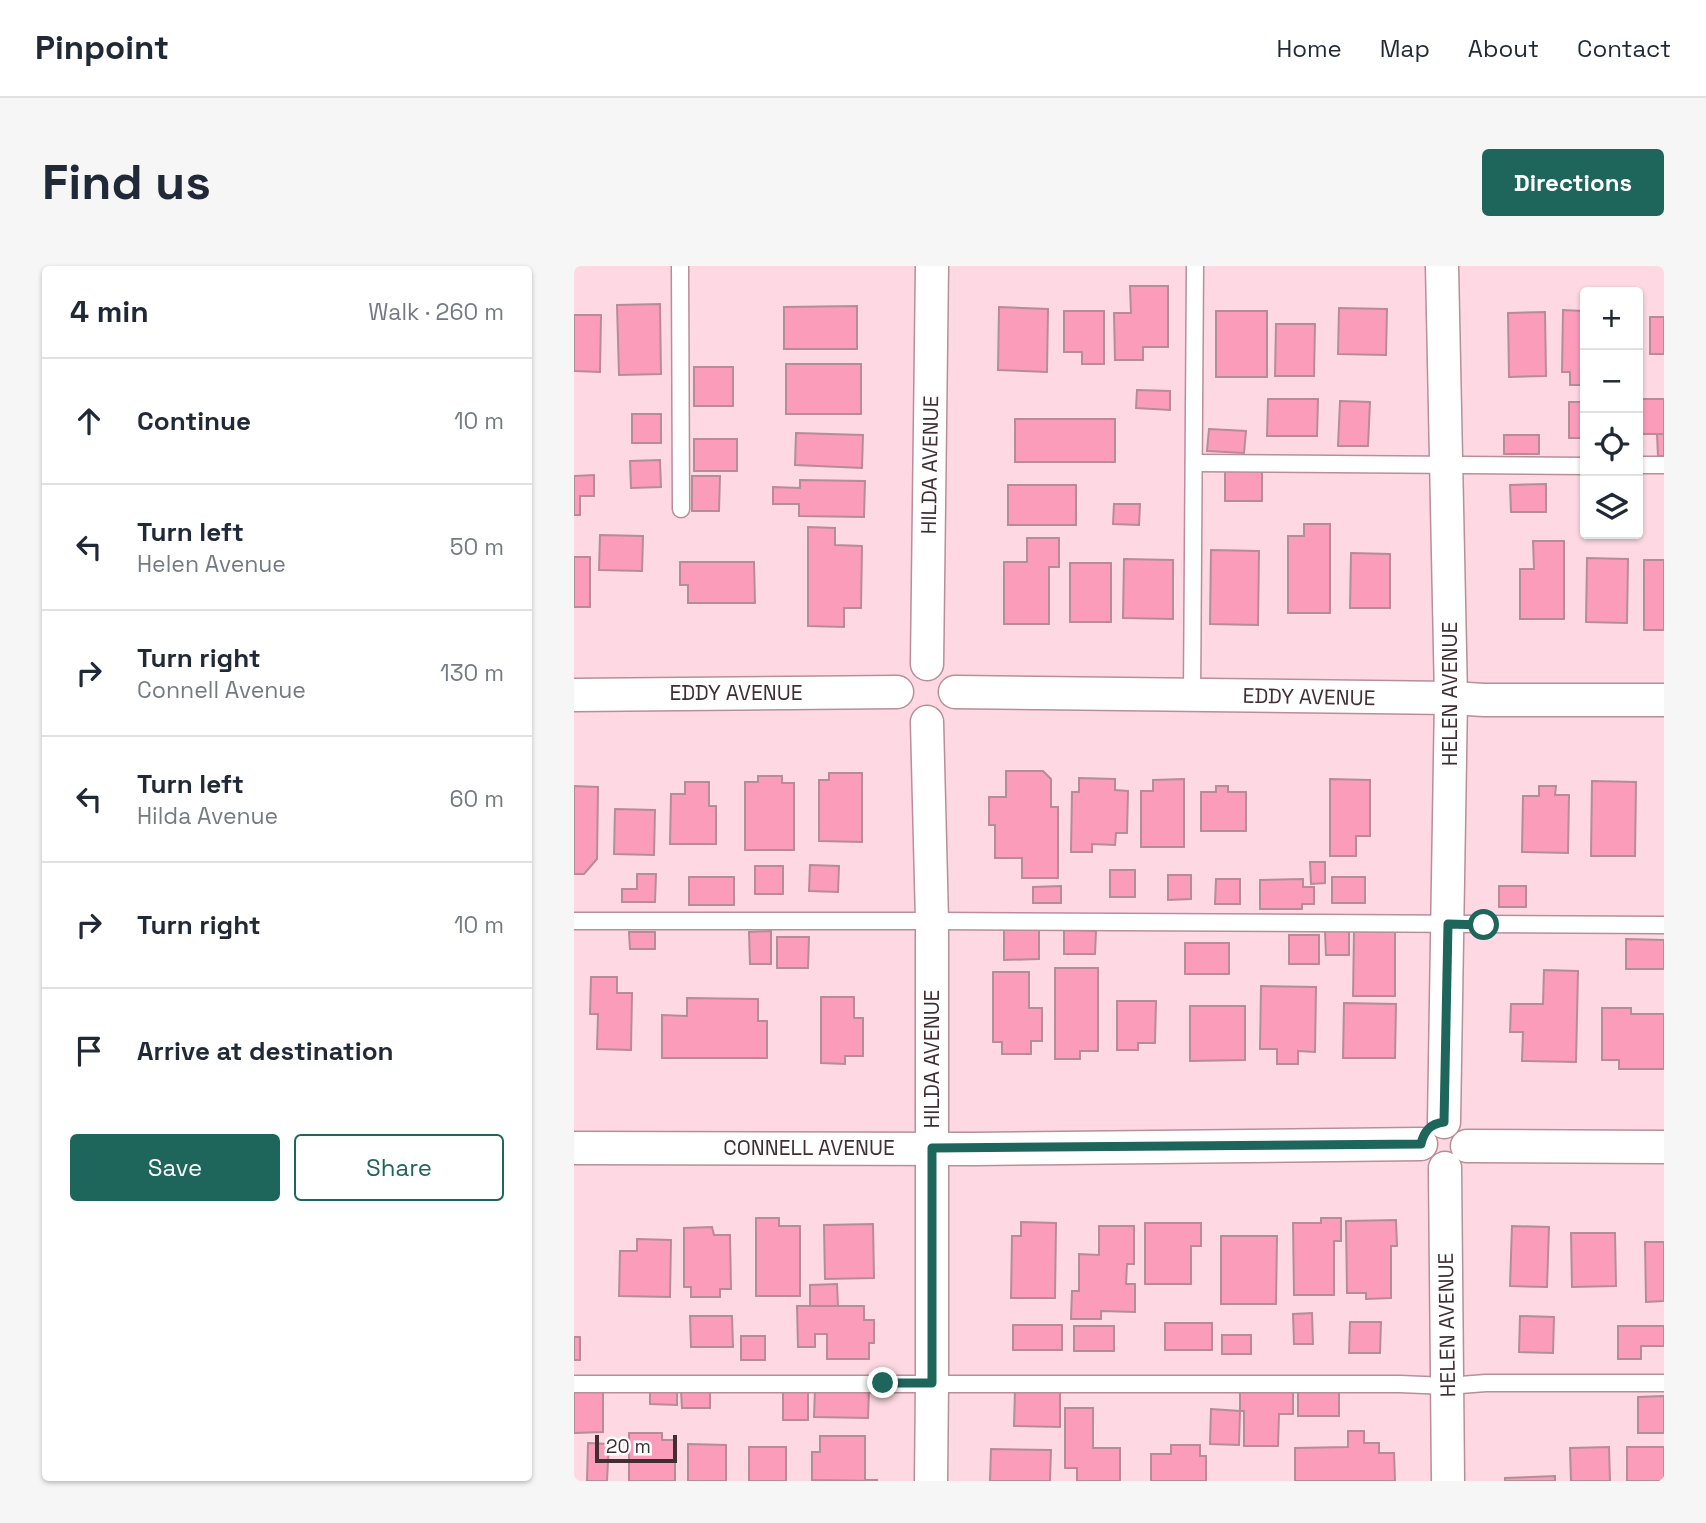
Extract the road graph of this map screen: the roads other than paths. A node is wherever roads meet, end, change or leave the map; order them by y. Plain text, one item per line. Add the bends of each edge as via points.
1 (680, 266) edge
2 (932, 266) edge
3 (1195, 266) edge
4 (1442, 266) edge
5 (1194, 463) junction
6 (1664, 465) edge
7 (1447, 466) junction
8 (1580, 466) edge
9 (1643, 466) edge
10 (681, 509) dead end
11 (927, 664) junction
12 (897, 692) junction
13 (955, 692) junction
14 (574, 695) edge
15 (1192, 696) junction
16 (1451, 698) junction
17 (1664, 700) edge
18 (927, 722) junction
19 (574, 921) edge
20 (932, 921) junction
21 (1448, 924) junction
22 (1664, 925) edge
23 (1444, 1122) junction
24 (1421, 1144) junction
25 (1467, 1146) junction
26 (1664, 1147) edge
27 (574, 1148) edge
28 (932, 1148) junction
29 (1445, 1168) junction
30 (932, 1383) junction
31 (1664, 1383) edge
32 (574, 1384) edge
33 (1447, 1385) junction
34 (931, 1481) edge
35 (1448, 1481) edge

1 - 10 lane
2 - 11 street, HILDA AVENUE
3 - 5 lane
4 - 7 street, HELEN AVENUE
5 - 7 lane
5 - 15 lane
6 - 9 lane
7 - 8 lane
7 - 16 street, HELEN AVENUE
11 - 12 street via 904,674
11 - 13 street via 946,672
12 - 14 street, EDDY AVENUE
12 - 18 street via 903,711
13 - 15 street, EDDY AVENUE
13 - 18 street via 947,713
15 - 16 street, EDDY AVENUE
16 - 17 street, EDDY AVENUE
16 - 21 street, HELEN AVENUE
18 - 20 street, HILDA AVENUE
19 - 20 lane
20 - 21 lane
20 - 28 street, HILDA AVENUE
21 - 22 lane
21 - 23 street, HELEN AVENUE
23 - 24 street via 1427,1129
23 - 25 street via 1457,1125
24 - 28 street, CONNELL AVENUE
24 - 29 street via 1424,1157
25 - 26 street
25 - 29 street via 1462,1160
27 - 28 street, CONNELL AVENUE
28 - 30 street, HILDA AVENUE
29 - 33 street, HELEN AVENUE
30 - 32 lane
30 - 33 lane
30 - 34 street, HILDA AVENUE
31 - 33 lane
33 - 35 street, HELEN AVENUE

